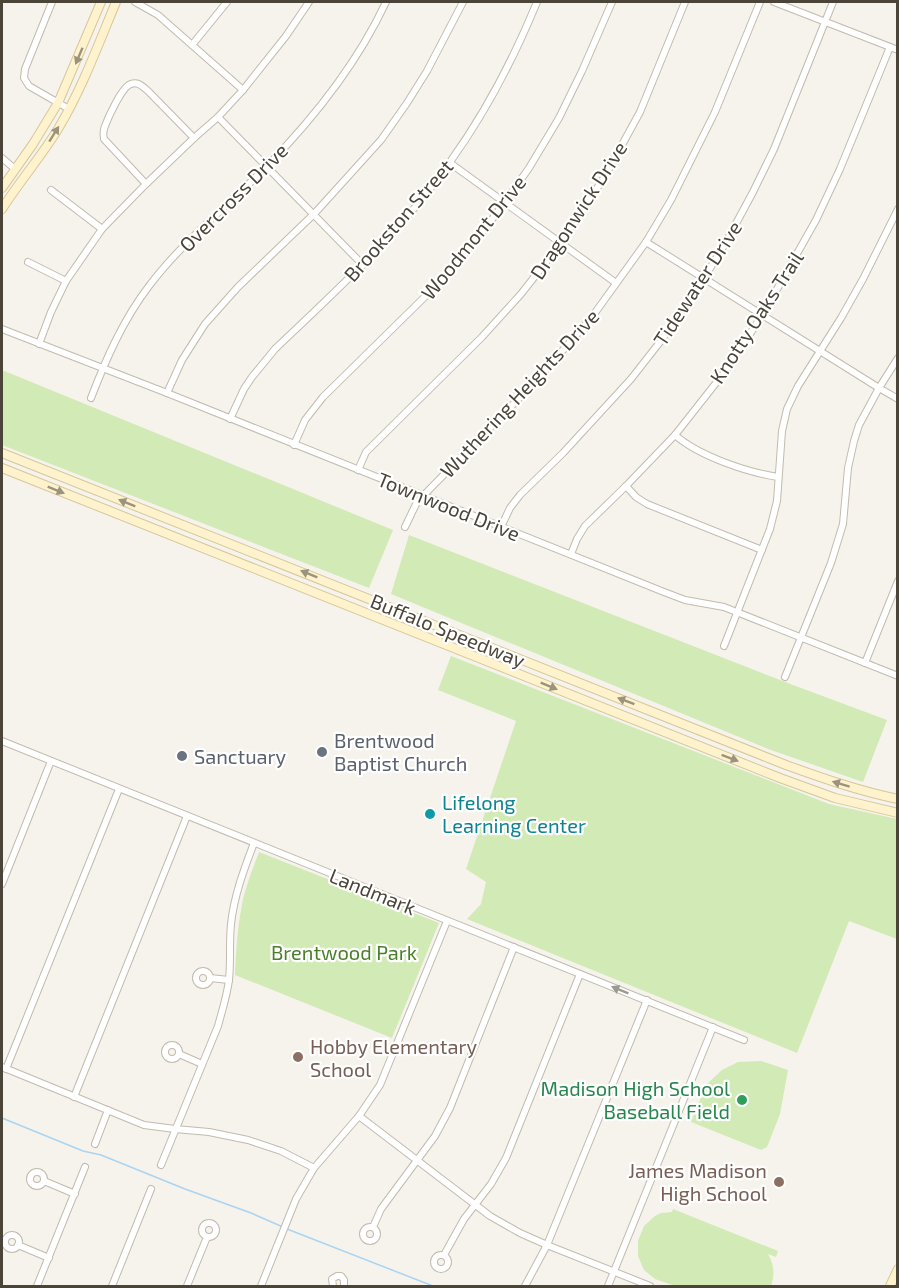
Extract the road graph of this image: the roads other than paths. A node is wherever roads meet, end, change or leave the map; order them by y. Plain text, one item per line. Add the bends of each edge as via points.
1 (52, 2) edge
2 (101, 2) edge
3 (116, 2) edge
4 (135, 2) edge
5 (227, 2) edge
6 (309, 2) edge
7 (386, 2) edge
8 (463, 2) edge
9 (537, 2) edge
10 (612, 2) edge
11 (685, 2) edge
12 (760, 2) edge
13 (774, 2) edge
14 (833, 2) edge
15 (825, 22) junction
16 (192, 45) junction
17 (890, 47) junction
18 (897, 50) edge
19 (243, 90) junction
20 (58, 103) junction
21 (69, 109) junction
22 (218, 117) junction
23 (194, 138) junction
24 (2, 158) edge
25 (450, 163) junction
26 (267, 166) junction
27 (15, 169) junction
28 (4, 178) edge
29 (146, 184) junction
30 (2, 188) edge
31 (51, 190) dead end
32 (2, 200) edge
33 (505, 202) junction
34 (2, 209) edge
35 (897, 209) edge
36 (314, 214) junction
37 (102, 230) junction
38 (646, 242) junction
39 (561, 243) junction
40 (28, 262) dead end
41 (363, 265) junction
42 (704, 278) junction
43 (66, 281) junction
44 (616, 283) junction
45 (763, 314) junction
46 (2, 329) edge
47 (39, 344) junction
48 (820, 350) junction
49 (897, 358) edge
50 (103, 368) junction
51 (879, 388) junction
52 (167, 393) junction
53 (91, 398) dead end
54 (897, 399) edge
55 (230, 418) junction
56 (675, 435) junction
57 (294, 445) junction
58 (4, 454) edge
59 (2, 467) edge
60 (358, 470) junction
61 (778, 477) junction
62 (626, 486) junction
63 (90, 488) junction
64 (423, 496) junction
65 (84, 501) junction
66 (174, 522) junction
67 (405, 527) dead end
68 (501, 527) junction
69 (169, 535) junction
70 (762, 550) junction
71 (571, 554) junction
72 (258, 555) junction
73 (253, 568) junction
74 (897, 581) edge
75 (341, 588) junction
76 (336, 601) junction
77 (889, 602) junction
78 (897, 605) edge
79 (737, 612) junction
80 (426, 621) junction
81 (421, 635) junction
82 (801, 638) junction
83 (723, 646) dead end
84 (510, 655) junction
85 (865, 663) junction
86 (505, 668) junction
87 (897, 676) edge
88 (785, 677) dead end
89 (594, 688) junction
90 (588, 702) junction
91 (681, 723) junction
92 (675, 737) junction
93 (2, 741) edge
94 (51, 761) junction
95 (786, 765) junction
96 (780, 778) junction
97 (119, 789) junction
98 (879, 795) junction
99 (897, 799) edge
100 (875, 808) junction
101 (897, 813) edge
102 (187, 816) junction
103 (254, 843) junction
104 (2, 884) edge
105 (447, 921) junction
106 (514, 947) junction
107 (580, 974) junction
108 (210, 978) dead end
109 (228, 980) junction
110 (646, 1000) junction
111 (713, 1027) junction
112 (744, 1040) dead end
113 (179, 1054) dead end
114 (202, 1064) junction
115 (4, 1068) edge
116 (74, 1097) junction
117 (108, 1110) junction
118 (359, 1116) junction
119 (175, 1129) junction
120 (95, 1144) dead end
121 (418, 1161) junction
122 (160, 1165) dead end
123 (85, 1167) dead end
124 (314, 1168) junction
125 (44, 1181) dead end
126 (151, 1189) dead end
127 (75, 1194) junction
128 (475, 1205) junction
129 (373, 1227) dead end
130 (207, 1237) dead end
131 (18, 1245) dead end
132 (548, 1245) junction
133 (444, 1255) dead end
134 (48, 1258) junction
135 (897, 1269) edge
136 (614, 1272) junction
137 (37, 1287) edge
138 (112, 1287) edge
139 (187, 1287) edge
140 (261, 1287) edge
141 (333, 1287) edge
142 (344, 1287) edge
143 (525, 1287) edge
144 (608, 1287) edge
145 (650, 1287) edge
146 (890, 1287) edge

1 - 20 street via 24,78 29,86
2 -> 20 main road
3 - 21 main road
4 - 16 street via 158,15
5 - 16 street
6 - 19 street
7 - 26 street, Overcross Drive via 325,100
8 - 36 street via 427,71 381,140
9 - 25 street, Brookston Street via 499,84
10 - 33 street, Woodmont Drive via 559,118
11 - 39 street, Dragonwick Drive via 640,112 605,176
12 - 38 street, Wuthering Heights Drive via 715,112
13 - 15 street
14 - 15 street, Tidewater Drive
15 - 17 street
15 - 42 street, Tidewater Drive via 774,149
16 - 19 street
17 - 18 street
17 - 45 street, Knotty Oaks Trail via 816,220
19 - 22 street
20 - 21 street
20 - 27 main road
34 -> 21 main road
22 - 23 street
22 - 26 street
23 - 29 street
23 - 29 street via 148,91 134,82 127,85 103,133 104,139
24 - 27 street
25 - 33 street
25 - 41 street, Brookston Street
26 - 36 street
26 - 50 street, Overcross Drive via 158,274 133,308
27 - 28 main road
27 - 32 main road via 18,177
28 - 30 main road
29 - 37 street
31 - 37 street
33 - 39 street
33 - 57 street, Woodmont Drive via 448,274 323,397
35 - 48 street via 863,279
36 - 41 street
36 - 52 street via 205,324
37 - 43 street
38 - 42 street
38 - 44 street, Wuthering Heights Drive
39 - 44 street
39 - 60 street, Dragonwick Drive via 482,338 366,452
40 - 43 street
41 - 55 street, Brookston Street via 275,349 244,389
42 - 45 street
42 - 68 street, Tidewater Drive via 631,379 520,495
43 - 47 street
44 - 64 street, Wuthering Heights Drive via 534,383
45 - 48 street
45 - 56 street, Knotty Oaks Trail
46 - 47 street, Townwood Drive
47 - 50 street, Townwood Drive
48 - 51 street
48 - 61 street via 787,409
49 - 51 street
50 - 52 street, Townwood Drive
50 - 53 street, Overcross Drive
51 - 54 street
51 - 82 street via 859,424 848,468 843,524
52 - 55 street, Townwood Drive
55 - 57 street, Townwood Drive
56 - 61 street via 721,460
56 - 62 street, Knotty Oaks Trail
57 - 60 street, Townwood Drive
58 - 59 main road
58 - 63 main road, Buffalo Speedway
59 -> 65 main road, Buffalo Speedway
60 - 64 street, Townwood Drive
61 - 70 street via 777,501
62 - 70 street via 647,504
62 - 71 street, Knotty Oaks Trail via 585,526
63 - 65 main road
66 -> 63 main road, Buffalo Speedway
64 - 67 street, Wuthering Heights Drive
64 - 68 street, Townwood Drive
65 - 69 main road, Buffalo Speedway
66 - 69 main road
66 - 72 main road, Buffalo Speedway
68 - 71 street, Townwood Drive
69 - 73 main road, Buffalo Speedway
70 - 79 street
71 - 79 street, Townwood Drive via 685,600
72 - 73 main road
75 -> 72 main road, Buffalo Speedway
73 - 76 main road, Buffalo Speedway
74 - 77 street
75 - 76 main road
75 - 80 main road, Buffalo Speedway
76 - 81 main road, Buffalo Speedway
77 - 78 street
77 - 85 street
79 - 82 street, Townwood Drive
79 - 83 street
80 - 81 main road
80 - 84 main road, Buffalo Speedway
81 - 86 main road, Buffalo Speedway
82 - 85 street, Townwood Drive
82 - 88 street
84 - 86 main road
84 - 89 main road, Buffalo Speedway
85 - 87 street, Townwood Drive
86 -> 90 main road, Buffalo Speedway
89 - 90 main road
91 -> 89 main road, Buffalo Speedway
90 - 92 main road, Buffalo Speedway
91 - 92 main road
91 - 95 main road, Buffalo Speedway
92 -> 96 main road, Buffalo Speedway
93 - 94 street, Landmark
94 - 97 street, Landmark
94 - 104 street
95 - 96 main road
98 -> 95 main road, Buffalo Speedway
96 - 100 main road, Buffalo Speedway
97 - 102 street, Landmark
97 - 115 street
98 - 99 main road, Buffalo Speedway
98 - 100 main road
100 - 101 main road, Buffalo Speedway
102 - 103 street, Landmark
102 - 116 street
103 - 105 street, Landmark
103 - 109 street via 234,907
105 - 106 street, Landmark
105 - 118 street via 384,1076
106 - 107 street, Landmark
106 - 121 street via 450,1108
110 -> 107 street, Landmark
107 - 128 street via 506,1158
108 - 109 street
109 - 114 street via 218,1026
110 - 111 street, Landmark
110 - 132 street
111 - 112 street, Landmark
111 - 136 street
113 - 114 street
114 - 119 street
115 - 116 street
116 - 117 street
117 - 119 street via 144,1125
117 - 120 street
118 - 121 street
118 - 124 street
119 - 122 street
119 - 124 street via 248,1140
121 - 128 street
121 - 129 street via 381,1209
123 - 127 street
124 - 140 street via 296,1199
125 - 127 street
126 - 138 street
127 - 134 street
128 - 132 street
128 - 133 street
130 - 139 street
131 - 134 street
132 - 136 street
132 - 143 street
134 - 137 street
135 - 146 main road
136 - 144 street
136 - 145 street
141 - 142 street via 332,1279 339,1276

